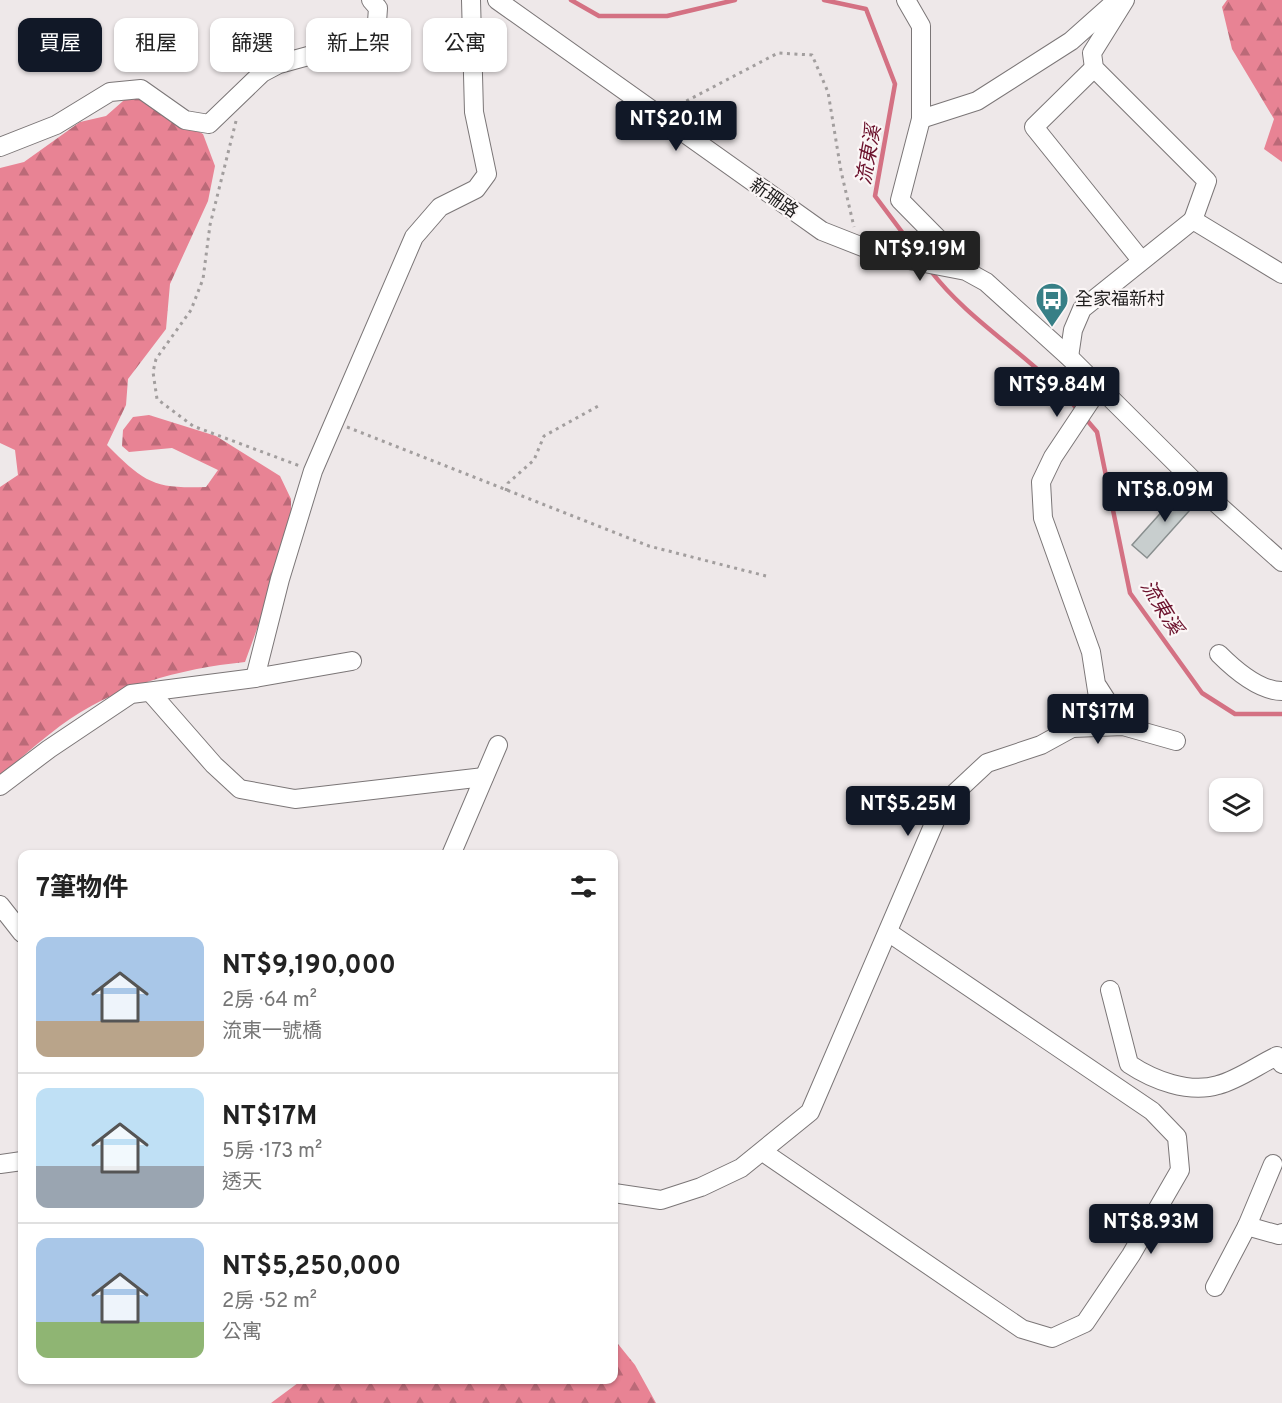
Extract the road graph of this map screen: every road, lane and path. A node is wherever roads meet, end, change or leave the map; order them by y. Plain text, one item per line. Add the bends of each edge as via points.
1 (371, 0) edge
2 (471, 0) edge
3 (497, 0) edge
4 (906, 0) edge
5 (1116, 0) edge
6 (1125, 0) edge
7 (1094, 68) junction
8 (244, 88) junction
9 (657, 116) junction
10 (921, 119) junction
11 (0, 147) edge
12 (1193, 220) junction
13 (859, 246) junction
14 (1141, 260) junction
15 (1282, 273) edge
16 (971, 274) junction
17 (1069, 357) junction
18 (1095, 394) junction
19 (600, 405) dead end
20 (334, 421) junction
21 (313, 471) junction
22 (506, 491) junction
23 (1282, 562) edge
24 (766, 576) dead end
25 (1219, 654) dead end
26 (352, 661) dead end
27 (255, 678) junction
28 (1098, 687) junction
29 (1282, 690) edge
30 (151, 693) junction
31 (1123, 726) junction
32 (1072, 728) junction
33 (1176, 741) dead end
34 (498, 745) dead end
35 (484, 777) junction
36 (0, 786) edge
37 (453, 850) edge
38 (0, 905) edge
39 (18, 928) edge
40 (888, 932) junction
41 (1110, 990) dead end
42 (1282, 1064) edge
43 (763, 1152) junction
44 (18, 1162) edge
45 (0, 1164) edge
46 (1273, 1164) dead end
47 (618, 1194) edge
48 (1247, 1226) junction
49 (1282, 1233) edge
50 (1215, 1287) dead end

1 - 8 street via 378,8 376,22 363,41 279,64
2 - 20 street via 474,112 487,174 476,189 440,207 414,237
3 - 9 street, 新珊路
4 - 10 street via 921,26
5 - 10 street via 1071,41 977,101
6 - 7 street via 1092,53
7 - 12 street via 1207,181
7 - 14 street via 1034,127
8 - 11 street via 209,124 185,120 141,89 110,92 56,125
8 - 21 path via 210,225 203,279 191,309 156,359 153,372 157,399 193,426
9 - 13 street, 新珊路 via 822,231
9 - 13 path via 778,53 812,55 828,92
10 - 16 street via 900,200
12 - 14 street
12 - 15 street
13 - 16 street, 新珊路
14 - 17 street via 1082,309 1073,330
16 - 17 street via 986,282
17 - 18 street
18 - 23 street
18 - 28 street via 1041,482 1043,518 1078,610
19 - 22 path via 544,436 534,460 508,483
20 - 21 street
20 - 22 path
21 - 27 street
22 - 24 path via 649,546
25 - 29 street via 1238,672 1275,691
26 - 27 street
27 - 30 street
28 - 31 street
28 - 32 street via 1098,697
30 - 35 street via 240,789 295,799
30 - 36 street via 131,694
31 - 32 street
31 - 33 street
32 - 40 street via 1041,745 987,763 942,805
34 - 35 street
35 - 37 street
38 - 39 street
40 - 43 street via 810,1112
40 - 43 street via 1152,1112 1177,1137 1180,1170 1086,1323 1052,1338 1022,1329
41 - 42 street via 1129,1064 1144,1075 1186,1088 1218,1086 1277,1056
43 - 47 street via 741,1168 701,1187 661,1200
44 - 45 street
46 - 48 street
48 - 49 street
48 - 50 street

